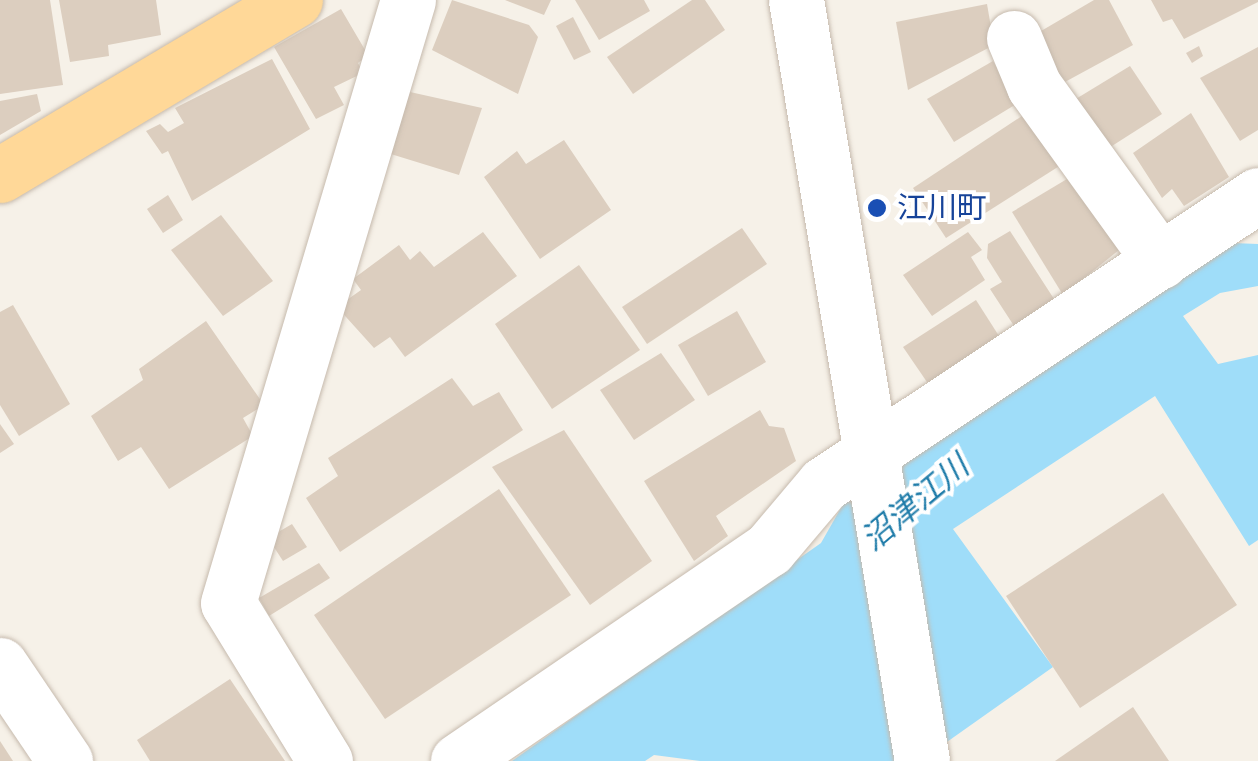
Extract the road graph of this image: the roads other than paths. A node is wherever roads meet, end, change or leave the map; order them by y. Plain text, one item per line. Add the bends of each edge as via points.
1 (295, 0) edge
2 (408, 0) edge
3 (796, 0) edge
4 (1014, 38) dead end
5 (0, 175) edge
6 (1258, 195) edge
7 (1160, 261) junction
8 (871, 452) junction
9 (0, 665) edge
10 (65, 761) edge
11 (325, 761) edge
12 (458, 761) edge
13 (922, 761) edge

1 - 5 main road
2 - 11 street via 228,604
3 - 8 street
4 - 7 street via 1018,62
6 - 7 street
7 - 8 street
8 - 12 street via 824,484 769,550
8 - 13 street
9 - 10 street

